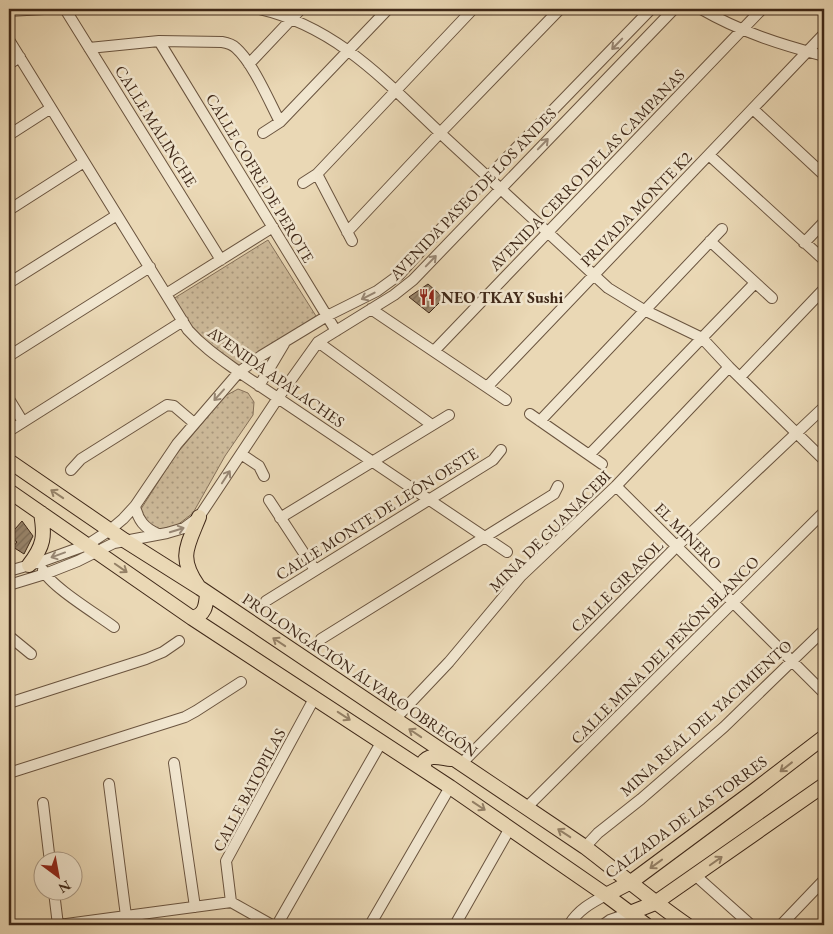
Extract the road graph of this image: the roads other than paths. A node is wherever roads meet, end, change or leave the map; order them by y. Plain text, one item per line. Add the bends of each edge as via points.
1 (44, 9) edge
2 (65, 9) edge
3 (259, 9) edge
4 (302, 9) edge
5 (388, 9) edge
6 (473, 9) edge
7 (560, 9) edge
8 (650, 9) edge
9 (674, 9) edge
10 (701, 9) edge
11 (762, 9) edge
12 (9, 11) edge
13 (292, 18) junction
14 (742, 31) junction
15 (824, 34) edge
16 (9, 40) edge
17 (159, 41) junction
18 (89, 48) junction
19 (348, 50) junction
20 (808, 52) junction
21 (824, 56) edge
22 (20, 57) junction
23 (9, 64) edge
24 (249, 64) junction
25 (395, 90) junction
26 (51, 108) junction
27 (753, 109) junction
28 (280, 122) junction
29 (263, 133) dead end
30 (440, 133) junction
31 (9, 135) edge
32 (709, 155) junction
33 (84, 162) junction
34 (317, 174) junction
35 (824, 175) edge
36 (488, 177) junction
37 (302, 183) dead end
38 (500, 188) junction
39 (9, 210) edge
40 (117, 215) junction
41 (824, 222) edge
42 (273, 227) junction
43 (722, 228) dead end
44 (547, 232) junction
45 (710, 241) junction
46 (804, 243) junction
47 (221, 260) junction
48 (824, 260) edge
49 (150, 267) junction
50 (594, 275) junction
51 (9, 283) edge
52 (755, 283) junction
53 (824, 289) edge
54 (166, 294) junction
55 (772, 298) dead end
56 (371, 309) junction
57 (644, 310) junction
58 (327, 316) junction
59 (183, 321) junction
60 (336, 331) junction
61 (702, 338) junction
62 (286, 341) junction
63 (318, 342) junction
64 (434, 351) junction
65 (9, 356) edge
66 (729, 367) junction
67 (240, 372) junction
68 (740, 377) junction
69 (259, 386) junction
70 (487, 387) junction
71 (278, 398) junction
72 (9, 399) edge
73 (506, 400) dead end
74 (824, 408) edge
75 (530, 414) dead end
76 (449, 415) dead end
77 (540, 421) junction
78 (23, 422) junction
79 (194, 423) junction
80 (432, 425) junction
81 (9, 431) edge
82 (797, 433) junction
83 (501, 450) dead end
84 (241, 454) junction
85 (589, 456) junction
86 (824, 460) edge
87 (9, 461) edge
88 (371, 462) junction
89 (602, 464) dead end
90 (71, 470) dead end
91 (264, 476) dead end
92 (558, 486) dead end
93 (616, 486) junction
94 (9, 490) edge
95 (269, 500) dead end
96 (427, 500) junction
97 (135, 506) junction
98 (824, 512) edge
99 (41, 513) junction
100 (199, 517) junction
101 (280, 518) junction
102 (110, 530) junction
103 (159, 534) junction
104 (486, 537) junction
105 (124, 540) junction
106 (677, 546) junction
107 (91, 548) junction
108 (507, 552) dead end
109 (35, 563) junction
110 (315, 570) junction
111 (9, 571) edge
112 (45, 574) junction
113 (9, 586) edge
114 (203, 591) junction
115 (266, 601) dead end
116 (734, 603) junction
117 (192, 618) junction
118 (114, 627) dead end
119 (824, 630) edge
120 (9, 636) edge
121 (321, 639) dead end
122 (179, 641) dead end
123 (32, 654) dead end
124 (792, 660) junction
125 (241, 682) dead end
126 (824, 693) edge
127 (315, 697) junction
128 (9, 703) edge
129 (395, 719) junction
130 (824, 737) edge
131 (382, 741) junction
132 (458, 762) junction
133 (174, 763) dead end
134 (425, 770) junction
135 (9, 773) edge
136 (109, 784) dead end
137 (824, 785) edge
138 (450, 787) junction
139 (43, 804) dead end
140 (526, 808) junction
141 (510, 828) junction
142 (585, 847) junction
143 (49, 852) edge
144 (696, 876) junction
145 (824, 880) edge
146 (631, 882) junction
147 (606, 895) junction
148 (56, 902) edge
149 (231, 902) junction
150 (655, 903) junction
151 (195, 907) junction
152 (630, 913) junction
153 (126, 916) junction
154 (59, 925) edge
155 (272, 925) edge
156 (277, 925) edge
157 (370, 925) edge
158 (456, 925) edge
159 (569, 925) edge
160 (603, 925) edge
161 (646, 925) edge
162 (687, 925) edge
163 (751, 925) edge
164 (781, 925) edge

1 - 12 street
2 - 18 street, CALLE MALINCHE
3 - 13 street
4 - 13 street
5 - 19 street
6 - 25 street
7 - 30 street
8 -> 36 street, AVENIDA PASEO DE LOS ANDES
38 -> 9 street, AVENIDA PASEO DE LOS ANDES
10 - 14 street
11 - 14 street, AVENIDA CERRO DE LAS CAMPANAS
13 - 19 street via 322,32
13 - 24 street
14 - 20 street
14 - 44 street, AVENIDA CERRO DE LAS CAMPANAS
15 - 20 street, PRIVADA MONTE K2
16 - 22 street, AVENIDA APALACHES
17 - 18 street
17 - 24 street via 230,43
17 - 42 street, CALLE COFRE DE PEROTE
18 - 47 street, CALLE MALINCHE
19 - 25 street
19 - 28 street
20 - 21 street
20 - 27 street, PRIVADA MONTE K2
22 - 23 street
22 - 26 street, AVENIDA APALACHES
24 - 28 street
25 - 30 street
25 - 34 street
26 - 31 street
26 - 33 street, AVENIDA APALACHES
27 - 32 street, PRIVADA MONTE K2
27 - 35 street
28 - 29 street
30 - 34 street via 350,236
30 - 36 street
32 - 46 street
32 - 50 street, PRIVADA MONTE K2
33 - 39 street
33 - 40 street, AVENIDA APALACHES
34 - 37 street
36 - 38 street
36 -> 58 street, AVENIDA PASEO DE LOS ANDES via 399,275 377,291
38 - 44 street
56 -> 38 street, AVENIDA PASEO DE LOS ANDES via 413,280
40 - 49 street, AVENIDA APALACHES
40 - 51 street
41 - 46 street
42 - 47 street
42 - 58 street, CALLE COFRE DE PEROTE
43 - 45 street
44 - 50 street
44 - 64 street, AVENIDA CERRO DE LAS CAMPANAS
45 - 52 street
45 - 57 street
46 - 48 street
47 - 54 street
49 - 54 street, AVENIDA APALACHES
49 - 65 street
50 - 57 street via 608,288
50 - 70 street, PRIVADA MONTE K2
52 - 55 street
52 - 61 street
53 - 68 street
54 - 59 street, AVENIDA APALACHES
56 - 60 street, AVENIDA PASEO DE LOS ANDES
56 - 64 street
57 - 61 street
57 - 77 street
58 - 60 street, CALLE COFRE DE PEROTE
58 - 62 street, AVENIDA PASEO DE LOS ANDES
59 - 67 street, AVENIDA APALACHES via 203,345
59 - 78 street
60 - 63 street, AVENIDA PASEO DE LOS ANDES
61 - 66 street
61 - 85 street
62 - 67 street, AVENIDA PASEO DE LOS ANDES
62 - 69 street
63 - 71 street, AVENIDA PASEO DE LOS ANDES
63 - 80 street
64 - 70 street
66 - 68 street
66 - 93 street, MINA DE GUANACEBI
67 - 69 street, AVENIDA APALACHES
67 -> 79 street, AVENIDA PASEO DE LOS ANDES
68 - 82 street
69 - 71 street, AVENIDA APALACHES
70 - 73 street
71 - 84 street, AVENIDA PASEO DE LOS ANDES
71 - 88 street, AVENIDA APALACHES
72 - 78 street
74 - 82 street, CALLE GIRASOL
75 - 77 street
76 - 80 street
77 - 85 street
78 - 81 street
79 - 90 street via 174,406 167,405 81,459
79 - 97 street, AVENIDA PASEO DE LOS ANDES
80 - 88 street
82 - 86 street
82 - 106 street, CALLE GIRASOL
83 - 96 street, CALLE MONTE DE LEÓN OESTE via 493,460
84 - 91 street via 259,466
100 -> 84 street, AVENIDA PASEO DE LOS ANDES
85 - 89 street
102 -> 87 main road, PROLONGACIÓN ÁLVARO OBREGÓN
88 - 96 street, AVENIDA APALACHES
88 - 101 street
92 - 104 street via 554,494
93 - 106 street, EL MINERO
93 - 129 street, MINA DE GUANACEBI via 521,576 449,662
94 - 99 main road
95 - 101 street
96 - 104 street, AVENIDA APALACHES
96 - 110 street, CALLE MONTE DE LEÓN OESTE
97 - 102 street, AVENIDA PASEO DE LOS ANDES
97 - 103 street via 144,526
98 - 116 street, CALLE MINA DEL PEÑÓN BLANCO
99 - 107 main road
99 - 109 main road via 44,537
103 -> 100 street, AVENIDA PASEO DE LOS ANDES via 184,528
100 - 114 main road via 186,557 190,574
101 - 110 street
102 - 105 main road, PROLONGACIÓN ÁLVARO OBREGÓN
102 - 107 street, AVENIDA PASEO DE LOS ANDES
103 - 105 street, AVENIDA PASEO DE LOS ANDES
104 - 108 street, AVENIDA APALACHES
104 - 121 street
105 - 107 street, AVENIDA PASEO DE LOS ANDES
105 - 114 main road, PROLONGACIÓN ÁLVARO OBREGÓN
106 - 116 street, EL MINERO
106 - 132 street, CALLE GIRASOL
107 -> 109 street, AVENIDA PASEO DE LOS ANDES
107 - 112 street, AVENIDA PASEO DE LOS ANDES
107 -> 117 main road
109 - 111 street, AVENIDA PASEO DE LOS ANDES
109 - 112 street
110 - 115 street, CALLE MONTE DE LEÓN OESTE
112 - 113 street, AVENIDA PASEO DE LOS ANDES
112 - 118 street
114 - 117 main road via 206,608 200,616
129 -> 114 main road, PROLONGACIÓN ÁLVARO OBREGÓN
116 - 124 street, EL MINERO
116 - 140 street, CALLE MINA DEL PEÑÓN BLANCO
117 - 127 main road
119 - 124 street, MINA REAL DEL YACIMIENTO
120 - 123 street
122 - 128 street via 146,659
124 - 126 street, EL MINERO
124 - 142 street, MINA REAL DEL YACIMIENTO via 724,727
125 - 135 street via 185,717
127 -> 131 main road
127 - 149 street, CALLE BATOPILAS via 226,861
132 -> 129 main road, PROLONGACIÓN ÁLVARO OBREGÓN
130 -> 146 main road, CALZADA DE LAS TORRES
131 - 134 main road
131 - 156 street
132 - 134 main road via 430,756 423,763
132 - 140 main road, PROLONGACIÓN ÁLVARO OBREGÓN
133 - 151 street
134 - 138 main road
136 - 153 street
144 -> 137 main road
138 -> 141 main road
138 - 157 street
139 - 143 street
142 -> 140 main road, PROLONGACIÓN ÁLVARO OBREGÓN
141 - 147 main road
141 - 158 street
142 - 146 main road, PROLONGACIÓN ÁLVARO OBREGÓN
144 - 150 main road
144 - 163 street
145 - 164 street
146 - 147 main road, CALZADA DE LAS TORRES
146 - 150 main road, PROLONGACIÓN ÁLVARO OBREGÓN
147 - 152 main road
147 - 159 street, CALZADA DE LAS TORRES via 581,910
148 - 154 street
149 - 151 street
149 - 155 street
150 - 152 main road
150 - 162 main road, PROLONGACIÓN ÁLVARO OBREGÓN
151 - 153 street
152 - 160 street
152 - 161 main road
153 - 154 street

